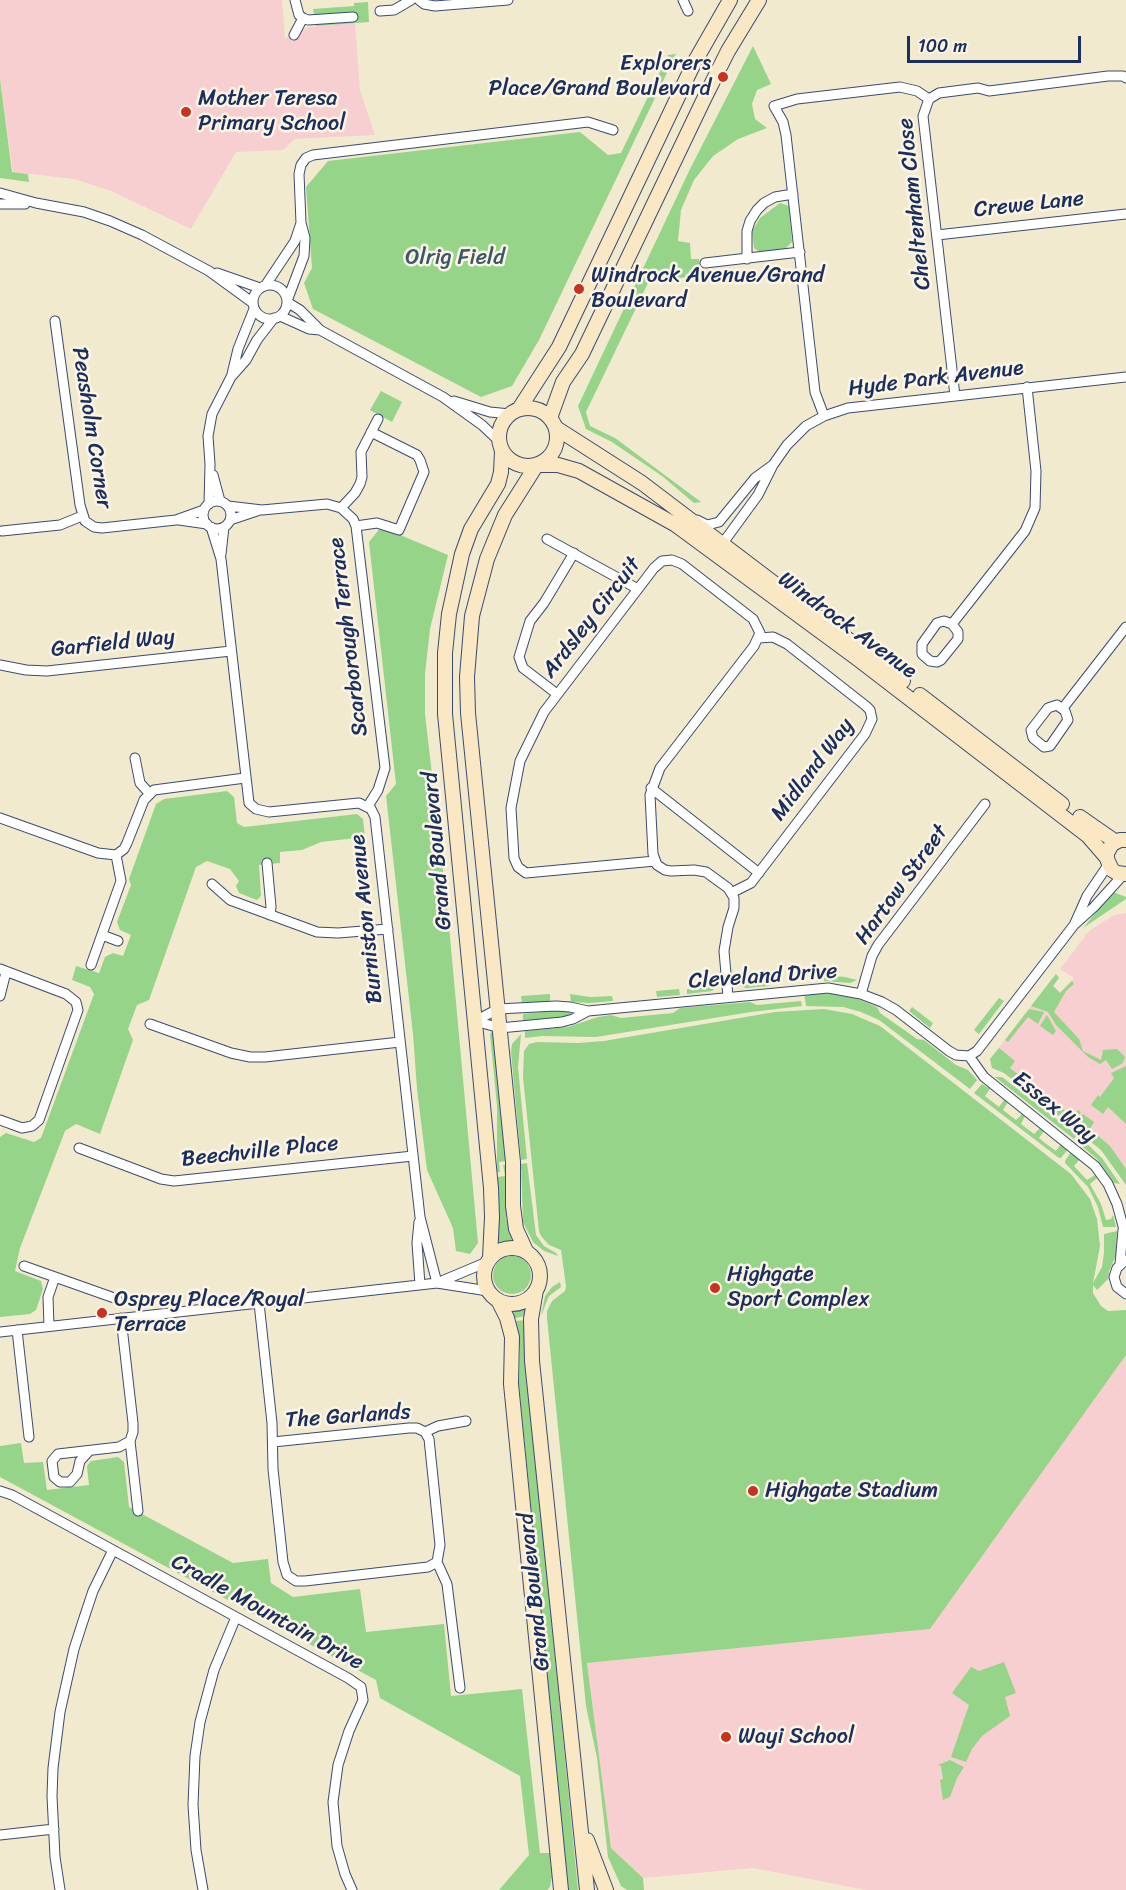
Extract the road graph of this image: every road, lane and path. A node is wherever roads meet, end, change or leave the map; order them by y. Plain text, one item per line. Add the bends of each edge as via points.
1 (295, 0) edge
2 (411, 0) edge
3 (419, 0) edge
4 (508, 0) edge
5 (682, 0) edge
6 (730, 0) edge
7 (759, 0) edge
8 (380, 11) dead end
9 (688, 11) dead end
10 (353, 17) dead end
11 (303, 18) junction
12 (294, 35) dead end
13 (1125, 76) edge
14 (929, 99) junction
15 (613, 130) dead end
16 (0, 193) edge
17 (793, 194) junction
18 (36, 203) junction
19 (0, 204) edge
20 (1126, 214) edge
21 (301, 223) junction
22 (937, 235) junction
23 (800, 252) junction
24 (747, 258) junction
25 (705, 263) dead end
26 (209, 271) junction
27 (263, 287) junction
28 (287, 302) junction
29 (254, 306) junction
30 (277, 317) junction
31 (55, 321) dead end
32 (320, 330) junction
33 (231, 377) junction
34 (1126, 377) edge
35 (1027, 387) junction
36 (955, 396) junction
37 (443, 397) junction
38 (514, 412) junction
39 (825, 416) junction
40 (378, 418) dead end
41 (553, 423) junction
42 (372, 432) junction
43 (500, 446) junction
44 (210, 464) junction
45 (538, 465) junction
46 (773, 465) junction
47 (224, 504) junction
48 (206, 507) junction
49 (341, 508) junction
50 (262, 510) junction
51 (684, 514) junction
52 (82, 516) junction
53 (176, 520) junction
54 (227, 524) junction
55 (209, 526) junction
56 (356, 526) junction
57 (2, 531) dead end
58 (547, 539) dead end
59 (719, 549) junction
60 (574, 553) junction
61 (221, 559) junction
62 (638, 589) junction
63 (952, 624) junction
64 (1126, 627) edge
65 (759, 638) junction
66 (231, 651) junction
67 (0, 665) edge
68 (557, 694) junction
69 (1063, 708) junction
70 (135, 758) dead end
71 (245, 778) junction
72 (651, 788) junction
73 (149, 794) junction
74 (984, 804) dead end
75 (368, 806) junction
76 (0, 818) edge
77 (1123, 840) edge
78 (116, 855) junction
79 (655, 861) junction
80 (1108, 862) junction
81 (267, 863) dead end
82 (759, 873) junction
83 (1124, 874) edge
84 (212, 884) dead end
85 (731, 893) junction
86 (270, 915) junction
87 (1074, 925) junction
88 (388, 929) junction
89 (102, 935) junction
90 (118, 942) dead end
91 (91, 965) dead end
92 (3, 970) edge
93 (861, 994) junction
94 (0, 996) edge
95 (728, 997) junction
96 (498, 1010) junction
97 (588, 1011) junction
98 (475, 1021) junction
99 (150, 1024) dead end
100 (500, 1028) junction
101 (400, 1042) junction
102 (969, 1056) junction
103 (0, 1120) edge
104 (79, 1148) dead end
105 (413, 1156) junction
106 (420, 1217) junction
107 (1125, 1232) edge
108 (526, 1251) junction
109 (488, 1260) junction
110 (1123, 1262) edge
111 (24, 1266) dead end
112 (55, 1277) junction
113 (437, 1283) junction
114 (420, 1285) junction
115 (536, 1290) junction
116 (1126, 1294) edge
117 (493, 1296) junction
118 (117, 1299) dead end
119 (259, 1303) junction
120 (122, 1318) junction
121 (49, 1326) junction
122 (17, 1330) junction
123 (0, 1332) edge
124 (466, 1421) dead end
125 (425, 1432) junction
126 (29, 1437) dead end
127 (130, 1441) junction
128 (273, 1442) junction
129 (89, 1451) dead end
130 (0, 1491) edge
131 (138, 1511) dead end
132 (113, 1550) junction
133 (437, 1562) junction
134 (237, 1617) junction
135 (460, 1688) dead end
136 (578, 1816) junction
137 (54, 1829) junction
138 (0, 1835) edge
139 (560, 1875) junction
140 (60, 1890) edge
141 (203, 1890) edge
142 (352, 1890) edge
143 (554, 1890) edge
144 (561, 1890) edge
145 (587, 1890) edge
146 (606, 1890) edge

1 - 11 street
2 - 8 street via 394,10
3 - 4 street via 435,6
5 - 9 street
6 - 38 street via 694,63 559,347
7 - 41 street via 728,51 582,354 563,382
10 - 11 street
11 - 12 street
13 - 14 street, Cheltenham Close via 978,88 939,93
14 - 17 street via 900,87 797,99 774,106 786,135
14 - 22 street, Cheltenham Close via 923,116
15 - 21 street via 588,122 313,155 306,158 299,174
16 - 18 street
17 - 23 street
17 - 24 street via 775,197 757,210 747,231
18 - 19 street
18 - 26 street via 110,221
20 - 22 street, Crewe Lane
21 - 27 street via 295,241
21 - 28 street via 304,256
22 - 36 street, Cheltenham Close
23 - 24 street
23 - 39 street via 815,392
24 - 25 street
26 - 27 street
26 - 29 street
27 - 28 street via 282,290
27 - 29 street via 256,292
28 - 30 street
28 - 32 street
29 - 30 street via 260,316
29 - 33 street
30 - 32 street
30 - 33 street
31 - 52 street, Peasholm Corner
32 - 37 street
33 - 44 street via 209,425
34 - 35 street, Hyde Park Avenue
35 - 36 street, Hyde Park Avenue
35 - 63 street via 1036,471 1035,508 1020,537
36 - 39 street, Hyde Park Avenue via 848,408
37 - 38 street via 490,412
37 - 43 street via 482,425
38 - 41 street via 536,409
38 - 43 street via 499,431
39 - 46 street, Hyde Park Avenue via 797,434
40 - 42 street
41 - 45 street via 556,445 547,460
41 - 51 street, Windrock Avenue
42 - 49 street via 361,452 360,484
42 - 56 street via 417,455 424,472 399,530 376,523
43 - 45 street via 516,465
43 - 98 street, Grand Boulevard via 498,484 471,529 462,554 445,653 446,714
44 - 47 street
44 - 48 street
45 - 59 street, Windrock Avenue via 579,471
45 - 96 street, Grand Boulevard via 495,535 478,589 469,644 468,713
46 - 51 street, Hyde Park Avenue via 755,478 719,522 707,525
46 - 59 street, Hyde Park Avenue via 758,495
47 - 48 street
47 - 50 street, Scarborough Terrace
47 - 54 street via 231,513
48 - 53 street, Peasholm Corner
48 - 55 street via 204,517
49 - 50 street, Scarborough Terrace via 327,504
49 - 56 street, Scarborough Terrace
50 - 54 street, Scarborough Terrace
51 - 59 street, Windrock Avenue
52 - 53 street, Peasholm Corner via 89,525 102,528
52 - 57 street via 60,525
53 - 55 street, Peasholm Corner
54 - 55 street via 220,529
54 - 61 street, Burniston Avenue
55 - 61 street, Burniston Avenue
56 - 75 street, Scarborough Terrace via 386,768
58 - 60 street
59 - 77 street, Windrock Avenue via 1082,820
59 - 80 street, Windrock Avenue via 1088,836
60 - 62 street
60 - 68 street via 530,621 519,657 523,668
61 - 66 street, Burniston Avenue
62 - 65 street, Ardsley Circuit via 662,561 677,561 753,619 759,628
62 - 68 street, Ardsley Circuit
63 - 63 street via 958,639 941,660 933,662 922,654 922,644 937,623
64 - 69 street
65 - 72 street via 660,768
65 - 82 street, Midland Way via 773,637 787,644 866,706 872,719 866,734
66 - 67 street, Garfield Way via 47,671
66 - 71 street, Burniston Avenue
68 - 79 street, Ardsley Circuit via 538,722 520,761 511,825 515,864 526,873 535,874
69 - 69 street via 1068,717 1065,727 1050,746 1042,745 1033,738 1031,730 1051,706
70 - 73 street via 140,783
71 - 73 street via 161,788
71 - 75 street, Burniston Avenue via 249,803 262,811 353,803
72 - 79 street
72 - 82 street
73 - 78 street via 124,849
74 - 93 street, Hartow Street via 878,945
75 - 88 street, Burniston Avenue via 376,825
76 - 78 street via 98,853
77 - 80 street via 1109,848
78 - 89 street via 121,881
79 - 85 street, Ardsley Circuit via 665,870 706,872
80 - 83 street, Windrock Avenue via 1112,870
80 - 87 street
81 - 86 street
82 - 85 street, Midland Way via 745,887
83 - 87 street
84 - 86 street via 230,900
85 - 95 street via 735,903 724,951
86 - 88 street via 326,933
87 - 102 street via 978,1050
88 - 101 street, Burniston Avenue
89 - 90 street
89 - 91 street
92 - 94 street
92 - 103 street via 66,993 78,1010 39,1120 22,1128
93 - 95 street, Cleveland Drive via 821,988
93 - 102 street, Cleveland Drive via 896,1010 956,1055
95 - 97 street, Cleveland Drive
96 - 97 street, Cleveland Drive via 556,1006
96 - 98 street, Cleveland Drive
96 - 100 street, Grand Boulevard
97 - 100 street, Cleveland Drive via 562,1022
98 - 100 street, Cleveland Drive
98 - 109 street, Grand Boulevard via 491,1190
99 - 101 street via 250,1057
100 - 108 street, Grand Boulevard via 513,1162 513,1206 516,1229
101 - 105 street, Burniston Avenue
102 - 107 street, Essex Way via 984,1077 1095,1166 1108,1184
104 - 105 street, Beechville Place via 174,1181
105 - 106 street, Burniston Avenue
106 - 113 street, Burniston Avenue
106 - 114 street, Burniston Avenue
107 - 110 street, Essex Way
108 - 109 street via 511,1247
108 - 115 street via 538,1267
109 - 113 street
109 - 117 street via 484,1277
110 - 116 street, Essex Way via 1115,1272 1115,1282
111 - 112 street
112 - 118 street
112 - 121 street via 48,1297
113 - 114 street
113 - 117 street
114 - 119 street
115 - 117 street via 517,1304
115 - 136 street, Grand Boulevard via 531,1319 532,1361
117 - 139 street, Grand Boulevard via 507,1318 512,1337 511,1384
119 - 120 street
119 - 128 street, The Garlands
120 - 121 street
120 - 127 street via 133,1423
121 - 122 street
122 - 123 street
122 - 126 street
124 - 125 street, The Garlands
125 - 128 street, The Garlands via 409,1428
125 - 133 street, The Garlands via 429,1439 440,1545
127 - 129 street via 119,1447
127 - 131 street
128 - 133 street, The Garlands via 283,1562 291,1579 305,1581 428,1568
130 - 132 street, Cradle Mountain Drive
132 - 134 street, Cradle Mountain Drive
132 - 137 street via 93,1591 66,1682 53,1768
133 - 135 street via 447,1584
134 - 141 street via 214,1670 195,1756 193,1813
134 - 142 street, Cradle Mountain Drive via 357,1683 363,1691 338,1765 333,1802 337,1846
136 - 145 street, Grand Boulevard
136 - 146 street
137 - 138 street
137 - 140 street
139 - 143 street
139 - 144 street, Grand Boulevard

